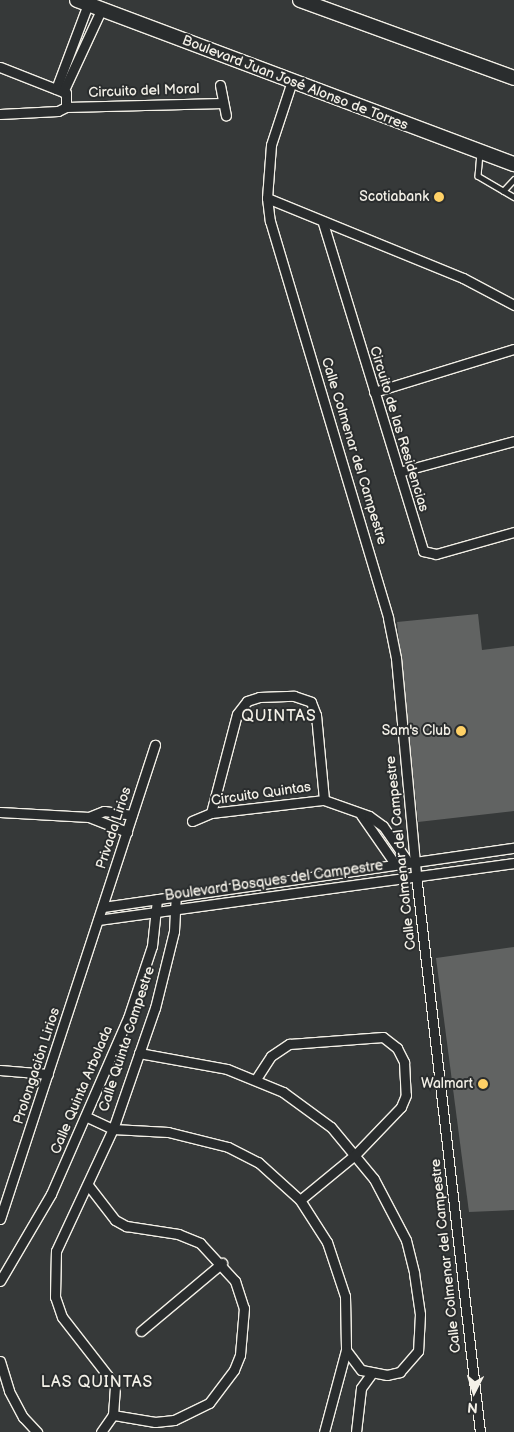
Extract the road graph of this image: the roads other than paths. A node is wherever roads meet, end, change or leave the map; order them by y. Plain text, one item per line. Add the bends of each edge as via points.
1 (300, 0) edge
2 (82, 2) edge
3 (102, 10) junction
4 (0, 67) edge
5 (514, 78) edge
6 (292, 81) junction
7 (220, 85) dead end
8 (59, 91) junction
9 (223, 103) junction
10 (66, 107) junction
11 (0, 114) edge
12 (226, 115) dead end
13 (480, 153) junction
14 (514, 164) edge
15 (514, 179) edge
16 (503, 191) junction
17 (514, 197) edge
18 (266, 198) junction
19 (323, 223) junction
20 (514, 305) edge
21 (514, 349) edge
22 (374, 392) junction
23 (514, 441) edge
24 (399, 472) junction
25 (514, 532) edge
26 (155, 745) dead end
27 (324, 800) junction
28 (0, 812) edge
29 (211, 813) junction
30 (132, 815) junction
31 (361, 815) junction
32 (89, 817) junction
33 (192, 821) dead end
34 (127, 832) junction
35 (514, 848) edge
36 (411, 862) junction
37 (514, 863) edge
38 (395, 864) junction
39 (416, 875) junction
40 (176, 896) junction
41 (158, 899) junction
42 (103, 907) junction
43 (176, 909) junction
44 (157, 912) junction
45 (98, 920) junction
46 (139, 1053) junction
47 (0, 1070) edge
48 (48, 1074) junction
49 (256, 1079) junction
50 (87, 1117) junction
51 (112, 1129) junction
52 (356, 1154) junction
53 (88, 1185) junction
54 (300, 1200) junction
55 (0, 1219) edge
56 (222, 1263) junction
57 (0, 1281) edge
58 (141, 1331) dead end
59 (346, 1350) junction
60 (0, 1361) edge
61 (371, 1374) junction
62 (113, 1415) junction
63 (37, 1432) edge
64 (101, 1432) edge
65 (324, 1432) edge
66 (356, 1432) edge
67 (480, 1432) edge

1 - 5 main road
2 - 3 main road, Boulevard Juan José Alonso de Torres
2 - 8 street
3 - 6 main road, Boulevard Juan José Alonso de Torres
3 - 8 street
4 - 8 street
6 - 13 main road, Boulevard Juan José Alonso de Torres
6 - 18 street, Calle Colmenar del Campestre via 271,145
7 - 9 street
8 - 10 street via 68,98
9 - 10 street, Circuito del Moral
9 - 12 street
10 - 11 street, Circuito del Moral via 58,111
13 - 14 main road, Boulevard Juan José Alonso de Torres
13 - 16 lane via 478,176
15 - 16 lane
16 - 17 lane
18 - 19 street
18 - 36 street, Calle Colmenar del Campestre via 270,221 388,618 396,658
19 - 20 street via 463,278
19 - 22 street, Circuito de las Residencias
21 - 22 street
22 - 24 street, Circuito de las Residencias
23 - 24 street
24 - 25 street, Circuito de las Residencias via 419,544 426,554
26 - 30 street, Privada Lirios
27 - 29 street, Circuito Quintas
27 - 29 street via 316,715 311,702 294,696 259,697 247,701 237,714
27 - 31 street, Circuito Quintas
28 - 32 street
29 - 33 street, Circuito Quintas
30 - 32 street via 104,811
30 - 34 street, Privada Lirios
31 - 36 street, Circuito Quintas via 382,826
31 - 38 street
32 - 34 street
34 - 42 street, Privada Lirios
35 - 36 street, Boulevard Bosques del Campestre
36 - 38 street, Boulevard Bosques del Campestre
36 - 39 street, Calle Colmenar del Campestre
37 - 39 street, Boulevard Bosques del Campestre
38 - 40 street, Boulevard Bosques del Campestre
39 - 43 street, Boulevard Bosques del Campestre
39 - 67 street, Calle Colmenar del Campestre
40 - 41 street, Boulevard Bosques del Campestre
40 - 43 street, Calle Quinta Campestre
41 - 42 street, Boulevard Bosques del Campestre
41 - 44 street, Calle Quinta Arbolada
42 - 45 street, Privada Lirios
43 - 44 street, Boulevard Bosques del Campestre
43 - 46 street, Calle Quinta Campestre via 167,960
44 - 45 street, Boulevard Bosques del Campestre
44 - 50 street, Calle Quinta Arbolada via 143,977
45 - 48 street, Prolongación Lirios
46 - 49 street via 227,1069
46 - 51 street, Calle Quinta Campestre
47 - 48 street
48 - 55 street, Prolongación Lirios
49 - 52 street via 307,1107
49 - 52 street via 271,1056 289,1044 371,1035 390,1040 404,1062 406,1095 391,1119
50 - 51 street
50 - 57 street, Calle Quinta Arbolada via 51,1194
51 - 53 street, Calle Quinta Campestre
51 - 54 street via 168,1132 228,1147 258,1162
52 - 54 street
52 - 61 street via 390,1204 406,1240 420,1314 418,1351 412,1362 400,1372
53 - 56 street via 115,1220 126,1226 190,1238
53 - 62 street, Calle Quinta Campestre via 56,1251 55,1297 62,1317 78,1341 109,1373 115,1385
54 - 59 street via 327,1242 345,1296
56 - 58 street
56 - 62 street via 240,1294 244,1324 240,1354 220,1391 209,1403 174,1420 138,1422
59 - 61 street via 361,1370
59 - 65 street
60 - 63 street via 9,1391 23,1418
61 - 66 street via 361,1388
62 - 64 street

